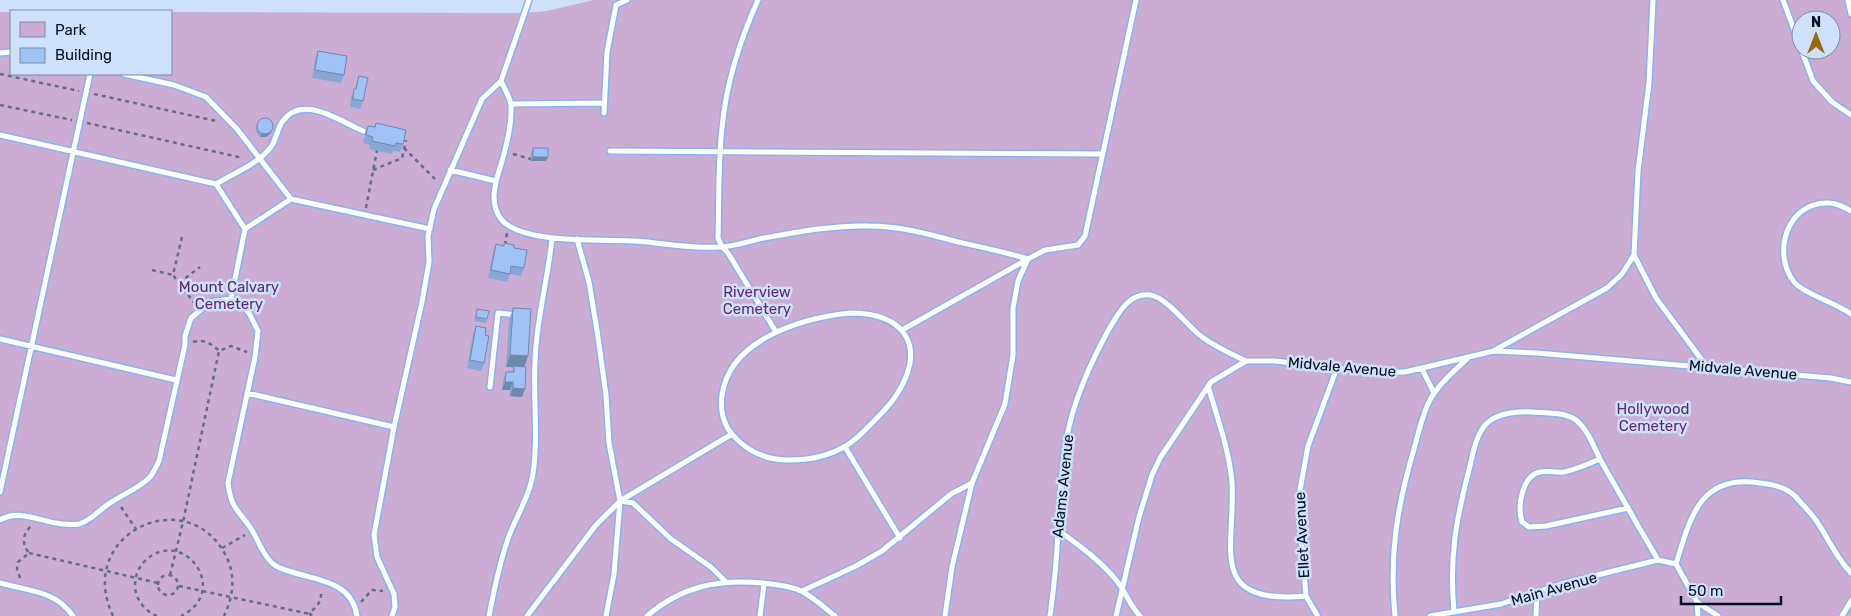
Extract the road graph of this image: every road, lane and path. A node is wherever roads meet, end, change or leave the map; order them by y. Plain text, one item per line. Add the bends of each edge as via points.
1 (529, 0) edge
2 (626, 0) edge
3 (758, 0) edge
4 (1136, 0) edge
5 (1653, 0) edge
6 (1783, 0) edge
7 (1848, 0) edge
8 (1851, 14) edge
9 (0, 74) edge
10 (90, 75) edge
11 (129, 75) edge
12 (501, 81) junction
13 (86, 92) junction
14 (604, 103) junction
15 (0, 104) edge
16 (511, 104) junction
17 (604, 113) dead end
18 (1851, 115) edge
19 (80, 122) junction
20 (233, 124) junction
21 (362, 131) dead end
22 (0, 135) edge
23 (406, 140) edge
24 (403, 148) junction
25 (377, 150) edge
26 (505, 151) junction
27 (610, 151) dead end
28 (74, 152) junction
29 (720, 152) junction
30 (1102, 154) junction
31 (258, 159) junction
32 (531, 159) edge
33 (373, 170) junction
34 (450, 170) junction
35 (435, 179) dead end
36 (496, 181) junction
37 (216, 184) junction
38 (291, 199) junction
39 (1851, 211) edge
40 (364, 215) junction
41 (508, 227) junction
42 (245, 229) junction
43 (430, 229) junction
44 (182, 236) dead end
45 (552, 238) junction
46 (577, 239) junction
47 (722, 247) junction
48 (504, 252) edge
49 (1634, 255) junction
50 (1028, 260) junction
51 (200, 268) dead end
52 (152, 270) dead end
53 (173, 275) junction
54 (179, 283) junction
55 (231, 300) junction
56 (199, 309) junction
57 (1849, 312) edge
58 (523, 316) edge
59 (531, 316) edge
60 (539, 317) junction
61 (902, 330) junction
62 (776, 332) junction
63 (0, 339) edge
64 (31, 345) junction
65 (185, 345) junction
66 (1494, 350) junction
67 (219, 351) junction
68 (255, 357) junction
69 (1468, 358) junction
70 (1246, 361) junction
71 (1707, 367) junction
72 (1337, 368) junction
73 (1422, 369) junction
74 (176, 380) junction
75 (1851, 382) edge
76 (1208, 386) junction
77 (490, 387) dead end
78 (247, 393) junction
79 (1434, 393) junction
80 (394, 427) junction
81 (732, 434) junction
82 (846, 447) junction
83 (1600, 460) junction
84 (972, 483) junction
85 (0, 492) edge
86 (116, 499) junction
87 (620, 501) junction
88 (1628, 508) junction
89 (34, 519) junction
90 (0, 520) edge
91 (183, 522) junction
92 (136, 529) junction
93 (1058, 530) junction
94 (252, 531) junction
95 (900, 538) junction
96 (222, 548) junction
97 (176, 551) junction
98 (29, 553) junction
99 (1658, 560) junction
100 (1676, 564) junction
101 (106, 571) junction
102 (170, 574) junction
103 (1851, 574) edge
104 (136, 578) junction
105 (316, 579) junction
106 (726, 582) junction
107 (0, 583) edge
108 (158, 583) junction
109 (764, 584) junction
110 (179, 586) junction
111 (24, 589) junction
112 (1123, 590) junction
113 (802, 591) junction
114 (202, 592) junction
115 (1537, 592) junction
116 (394, 594) junction
117 (1306, 596) junction
118 (231, 598) junction
119 (1851, 601) edge
120 (1697, 602) junction
121 (356, 609) junction
122 (1454, 612) junction
123 (311, 615) edge
124 (73, 616) edge
125 (113, 616) edge
126 (157, 616) edge
127 (181, 616) edge
128 (224, 616) edge
129 (357, 616) edge
130 (392, 616) edge
131 (489, 616) edge
132 (527, 616) edge
133 (606, 616) edge
134 (647, 616) edge
135 (760, 616) edge
136 (835, 616) edge
137 (944, 616) edge
138 (1050, 616) edge
139 (1116, 616) edge
140 (1140, 616) edge
141 (1319, 616) edge
142 (1395, 616) edge
143 (1430, 616) edge
144 (1536, 616) edge
145 (1698, 616) edge
146 (1718, 616) edge
147 (1842, 616) edge

1 - 12 lane
2 - 14 lane via 616,4 614,13 607,52
3 - 29 lane via 731,77
4 - 30 lane
5 - 49 lane
6 - 18 lane via 1814,81 1829,100
7 - 8 lane
9 - 13 path
10 - 13 lane
11 - 20 lane via 174,84 206,97
12 - 16 lane
12 - 34 lane via 482,99
13 - 19 lane
13 - 20 path
14 - 16 lane
14 - 17 lane
15 - 19 path
16 - 26 lane
19 - 28 lane
19 - 31 path
20 - 31 lane
21 - 31 lane via 306,108 283,120 272,146
22 - 28 lane
23 - 24 path
24 - 33 path via 402,158
24 - 35 path
25 - 33 path
26 - 32 path
26 - 36 lane
27 - 29 lane
28 - 37 lane
28 - 64 lane
29 - 30 lane
29 - 47 lane via 718,238
30 - 50 lane via 1085,236 1078,245 1045,250
31 - 37 lane
31 - 38 lane
33 - 40 path
34 - 36 lane
34 - 43 lane via 434,209
36 - 41 lane via 494,204
37 - 42 lane
38 - 40 lane
38 - 42 lane
39 - 57 lane via 1831,203 1802,211 1788,228 1783,253 1798,286
40 - 43 lane
41 - 45 lane
41 - 48 path
42 - 55 lane
43 - 80 lane via 428,270
44 - 53 path
45 - 46 lane
45 - 60 lane
46 - 47 lane
46 - 87 lane via 597,330 609,443
47 - 50 lane via 824,228 878,226 908,230
47 - 62 lane
49 - 66 lane via 1622,274 1607,288
49 - 71 lane via 1656,298
50 - 61 lane
50 - 84 lane via 1018,281 1013,308 1013,355 1005,404
51 - 54 path
52 - 53 path
53 - 54 path
54 - 56 path
55 - 56 lane via 210,302
55 - 68 lane via 242,304 258,331
56 - 65 lane via 191,318
58 - 77 lane via 498,313
59 - 60 lane
60 - 131 lane via 532,478 524,504 508,536
61 - 62 lane via 884,318 850,313 800,323
61 - 82 lane via 910,356 903,384 891,404
62 - 81 lane via 742,357 725,384 722,408
63 - 64 lane
64 - 74 lane
64 - 85 lane
65 - 67 path via 202,340
65 - 74 lane
66 - 69 lane, Midvale Avenue
66 - 71 lane, Midvale Avenue
67 - 68 path via 231,346 244,349
67 - 91 path
68 - 78 lane
69 - 73 lane, Midvale Avenue
69 - 79 lane
70 - 72 lane, Midvale Avenue
70 - 76 lane, Midvale Avenue via 1214,379
70 - 93 lane, Adams Avenue via 1202,338 1158,297 1136,296 1128,301 1091,364 1076,402 1064,448
71 - 75 lane, Midvale Avenue
72 - 73 lane, Midvale Avenue via 1376,372
72 - 117 lane, Ellet Avenue via 1310,439 1300,484
73 - 79 lane
74 - 86 lane via 159,461 150,478
76 - 112 lane, Midvale Avenue via 1156,466 1139,517
76 - 117 lane via 1229,461 1232,569 1242,584 1259,593 1281,598
78 - 80 lane
78 - 94 lane via 228,483 230,500
79 - 142 lane via 1424,414 1400,503 1393,557
80 - 116 lane via 374,535 377,557
81 - 82 lane via 754,453 784,460 800,460
81 - 87 lane
82 - 95 lane
83 - 88 lane
83 - 88 lane via 1564,472 1544,471 1532,475 1521,500 1522,522 1529,527 1546,526
83 - 122 lane via 1586,430 1570,416 1520,412 1497,417 1485,425 1476,443 1453,540 1451,577
84 - 95 lane via 951,494
84 - 137 lane
86 - 89 lane via 79,524
86 - 92 path
87 - 106 lane via 633,503
87 - 132 lane via 596,525
87 - 133 lane via 614,574
88 - 99 lane
89 - 90 lane via 13,516
89 - 98 path via 23,538
91 - 92 path via 156,521
91 - 96 path via 202,530
91 - 97 path
92 - 101 path via 117,546
93 - 112 lane via 1098,562
93 - 138 lane, Adams Avenue
94 - 96 path
94 - 105 lane via 272,564
95 - 113 lane via 856,566
96 - 118 path via 232,571
97 - 102 path
97 - 104 path via 166,550 149,557 142,563
97 - 114 path via 194,561 203,578
98 - 101 path
98 - 111 path via 18,562 17,569
99 - 100 lane, Main Avenue
99 - 115 lane, Main Avenue
100 - 103 lane via 1689,522 1702,498 1724,484 1744,480 1774,485 1793,494 1815,519
100 - 120 lane
101 - 104 path
101 - 125 path via 105,594
102 - 108 path via 163,576
102 - 110 path via 177,579
104 - 108 path
104 - 126 path via 138,600
105 - 121 lane via 346,592
105 - 123 path via 321,600 309,612
106 - 109 lane
106 - 134 lane via 695,587 662,604
107 - 111 lane
108 - 110 path via 161,592 167,595 176,592
109 - 113 lane
109 - 135 lane
110 - 114 path
111 - 124 lane via 56,598
112 - 139 lane, Midvale Avenue
112 - 140 lane via 1129,604
113 - 136 lane
114 - 118 path
114 - 127 path via 196,606
115 - 122 lane, Main Avenue via 1501,604
115 - 144 lane
116 - 121 path via 372,590
116 - 130 lane
117 - 141 lane, Ellet Avenue
118 - 123 path
118 - 128 path
119 - 147 lane
120 - 145 lane
120 - 146 lane
121 - 129 lane
122 - 143 lane, Main Avenue

